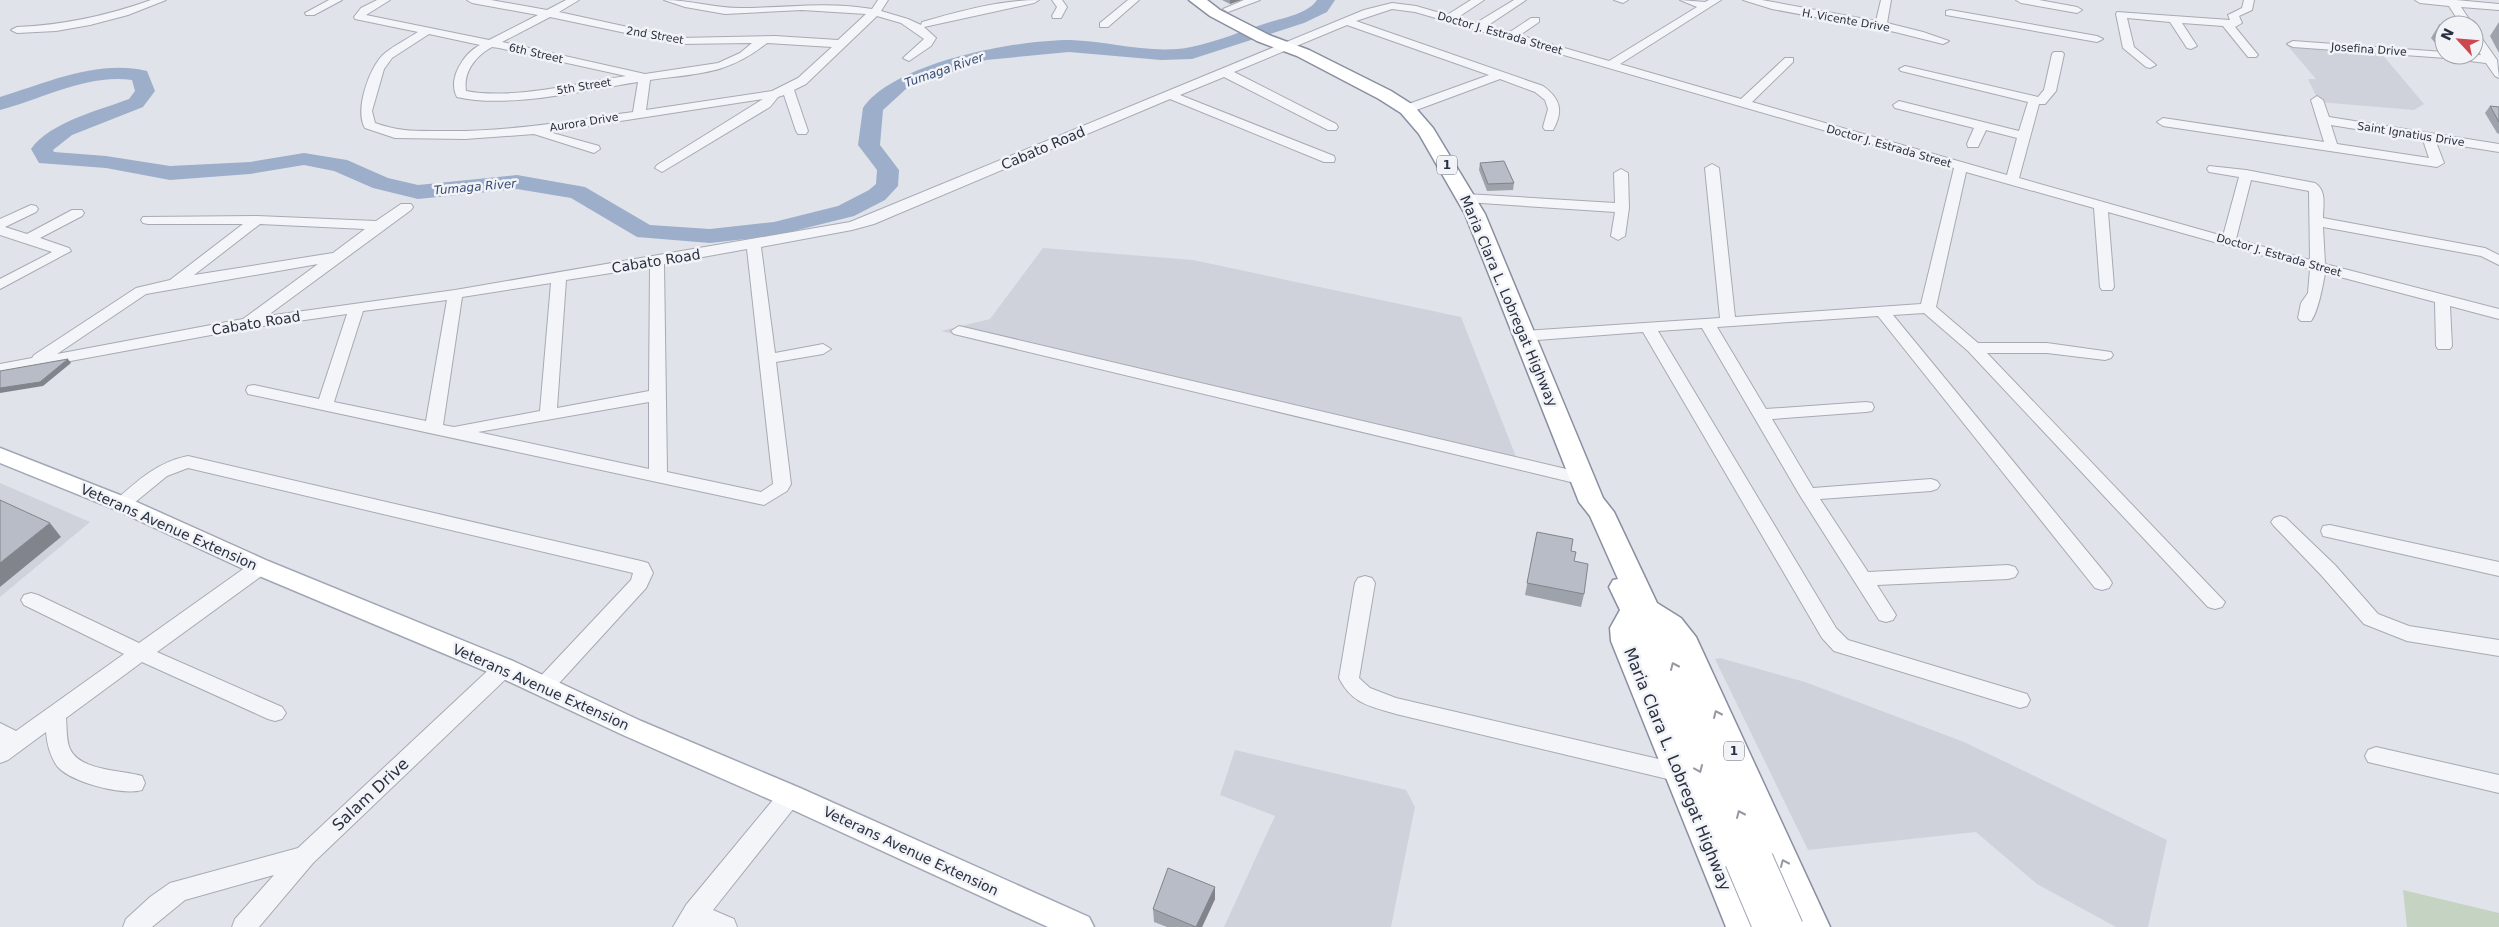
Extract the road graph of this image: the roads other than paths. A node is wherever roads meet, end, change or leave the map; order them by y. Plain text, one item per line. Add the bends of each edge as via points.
1 (161, 0) edge
2 (337, 0) edge
3 (385, 0) edge
4 (472, 0) edge
5 (574, 0) edge
6 (669, 0) edge
7 (883, 0) edge
8 (1031, 0) edge
9 (1057, 0) edge
10 (1134, 0) edge
11 (1197, 0) edge
12 (1210, 0) edge
13 (1255, 0) edge
14 (1431, 0) edge
15 (1479, 0) edge
16 (1521, 0) edge
17 (1619, 0) edge
18 (1623, 0) edge
19 (1685, 0) edge
20 (1748, 0) edge
21 (1809, 0) edge
22 (1886, 0) edge
23 (2249, 0) edge
24 (2420, 0) edge
25 (2452, 2) edge
26 (1390, 3) edge
27 (1711, 3) edge
28 (807, 4) edge
29 (2499, 7) edge
30 (2022, 8) edge
31 (1228, 9) junction
32 (1416, 9) junction
33 (2077, 10) dead end
34 (875, 12) junction
35 (1801, 12) junction
36 (310, 13) dead end
37 (548, 13) junction
38 (1950, 13) dead end
39 (2460, 15) edge
40 (1057, 16) dead end
41 (1449, 18) junction
42 (1535, 20) dead end
43 (2174, 20) junction
44 (1346, 21) junction
45 (1242, 22) junction
46 (926, 24) dead end
47 (1104, 25) dead end
48 (2228, 25) junction
49 (1479, 26) junction
50 (1881, 26) junction
51 (17, 30) dead end
52 (427, 31) junction
53 (1512, 36) junction
54 (764, 39) junction
55 (2097, 39) dead end
56 (1943, 42) dead end
57 (490, 43) junction
58 (1284, 43) junction
59 (842, 44) junction
60 (2293, 44) dead end
61 (2191, 46) dead end
62 (2484, 51) edge
63 (2058, 54) dead end
64 (2434, 54) edge
65 (2252, 55) dead end
66 (909, 58) dead end
67 (2484, 59) edge
68 (1789, 60) dead end
69 (2490, 60) junction
70 (1611, 65) junction
71 (2150, 65) dead end
72 (1905, 69) dead end
73 (1224, 72) junction
74 (2499, 74) edge
75 (1500, 75) junction
76 (645, 77) junction
77 (788, 89) junction
78 (774, 94) junction
79 (1169, 95) junction
80 (2317, 100) dead end
81 (2034, 101) junction
82 (1743, 104) junction
83 (1899, 105) dead end
84 (1407, 109) junction
85 (639, 113) junction
86 (2323, 120) junction
87 (2163, 122) dead end
88 (1982, 125) junction
89 (1332, 127) dead end
90 (1549, 127) dead end
91 (530, 131) junction
92 (802, 131) dead end
93 (2023, 136) junction
94 (2428, 137) junction
95 (1973, 144) dead end
96 (2332, 148) junction
97 (2499, 148) edge
98 (594, 149) dead end
99 (1329, 159) dead end
100 (1961, 166) junction
101 (662, 168) dead end
102 (1712, 168) dead end
103 (2214, 169) dead end
104 (1622, 174) dead end
105 (2246, 174) junction
106 (2012, 180) junction
107 (1466, 198) junction
108 (2101, 205) junction
109 (406, 207) dead end
110 (1622, 208) junction
111 (31, 209) dead end
112 (77, 213) dead end
113 (148, 220) dead end
114 (257, 220) junction
115 (2316, 221) junction
116 (0, 224) edge
117 (379, 225) junction
118 (0, 230) edge
119 (1618, 236) dead end
120 (28, 239) junction
121 (2229, 241) junction
122 (754, 244) junction
123 (336, 256) junction
124 (657, 261) junction
125 (2499, 261) edge
126 (2318, 267) junction
127 (559, 277) junction
128 (175, 283) junction
129 (0, 285) edge
130 (2107, 287) dead end
131 (455, 294) junction
132 (2442, 299) junction
133 (356, 308) junction
134 (1928, 308) junction
135 (1883, 312) junction
136 (2499, 314) edge
137 (2306, 318) dead end
138 (1728, 322) junction
139 (249, 323) junction
140 (1706, 324) junction
141 (1648, 328) junction
142 (959, 331) dead end
143 (1523, 336) junction
144 (2444, 346) dead end
145 (1974, 348) junction
146 (823, 349) dead end
147 (2105, 355) dead end
148 (766, 359) junction
149 (34, 363) junction
150 (0, 369) edge
151 (254, 390) dead end
152 (658, 395) junction
153 (325, 405) junction
154 (1866, 407) dead end
155 (548, 413) junction
156 (1762, 415) junction
157 (434, 427) junction
158 (454, 431) junction
159 (0, 455) edge
160 (658, 477) junction
161 (1931, 485) dead end
162 (1588, 491) junction
163 (1808, 494) junction
164 (122, 504) junction
165 (2280, 522) dead end
166 (2330, 531) dead end
167 (260, 567) junction
168 (2499, 569) edge
169 (2008, 572) dead end
170 (1863, 579) junction
171 (1365, 583) dead end
172 (2102, 583) dead end
173 (31, 600) dead end
174 (2215, 602) dead end
175 (1640, 610) junction
176 (1886, 615) dead end
177 (2499, 648) edge
178 (141, 653) junction
179 (504, 668) junction
180 (544, 686) junction
181 (2020, 700) dead end
182 (274, 713) dead end
183 (55, 714) junction
184 (5, 742) edge
185 (2376, 756) dead end
186 (1680, 773) junction
187 (134, 783) dead end
188 (2499, 784) edge
189 (790, 796) junction
190 (305, 856) junction
191 (1749, 860) junction
192 (690, 920) edge
193 (1802, 920) edge
194 (1748, 922) edge
195 (135, 927) edge
196 (244, 927) edge
197 (725, 927) edge
198 (1079, 927) edge

1 - 51 street via 81,26 59,30
2 - 36 street
3 - 52 street, 6th Street via 365,10 359,17
4 - 37 street, 2nd Street
5 - 37 street
6 - 28 street via 734,11
7 - 34 street, Aurora Drive
8 - 46 street
9 - 40 street via 1062,7
10 - 47 street
11 - 45 highway, Maria Clara L. Lobregat Highway / 1
12 - 31 highway, Maria Clara L. Lobregat Highway / 1
13 - 31 street
14 - 32 street
15 - 41 street
16 - 49 street
17 - 18 street
19 - 27 street
20 - 35 street, H. Vicente Drive
21 - 35 street
22 - 50 street
23 - 48 street via 2247,10 2233,15 2237,23
24 - 25 street
25 - 29 street
25 - 39 street
26 - 32 street, Doctor J. Estrada Street
26 - 44 street, Doctor J. Estrada Street
27 - 70 street
28 - 34 street
30 - 33 street
30 - 38 street
30 - 55 street
31 - 45 highway, Maria Clara L. Lobregat Highway / 1
32 - 41 street, Doctor J. Estrada Street
34 - 59 street, Aurora Drive
34 - 66 street via 898,19 928,36 927,44
35 - 50 street, H. Vicente Drive
37 - 54 street, 2nd Street via 678,41
37 - 57 street
41 - 49 street, Doctor J. Estrada Street
42 - 53 street
43 - 48 street
43 - 61 street
43 - 71 street via 2121,14 2129,48
44 - 58 street, Doctor J. Estrada Street
44 - 75 street
45 - 58 highway, Maria Clara L. Lobregat Highway / 1
48 - 65 street
49 - 53 street, Doctor J. Estrada Street
50 - 56 street, H. Vicente Drive
52 - 57 street, 6th Street
52 - 91 street, Aurora Drive via 388,56 378,68 366,111 369,125 395,134 465,135
53 - 70 street, Doctor J. Estrada Street
54 - 59 street, 2nd Street
54 - 76 street, 5th Street via 744,55 721,66
57 - 76 street, 6th Street
57 - 76 street, 5th Street via 467,61 461,77 461,94 477,97 524,95
58 - 73 street, Cabato Road
58 - 84 highway, Maria Clara L. Lobregat Highway / 1
59 - 77 street, Aurora Drive via 802,81
60 - 64 street, Josefina Drive
62 - 69 street
63 - 81 street via 2050,91 2044,99
67 - 69 street
68 - 82 street
69 - 74 street
70 - 82 street, Doctor J. Estrada Street
72 - 81 street
73 - 79 street, Cabato Road
73 - 89 street
75 - 84 street
75 - 90 street via 1539,89 1551,97 1555,114
76 - 85 street
77 - 78 street, Aurora Drive
77 - 92 street
78 - 85 street, Aurora Drive
78 - 101 street via 766,104
79 - 99 street
79 - 122 street, Cabato Road via 869,221
80 - 86 street
81 - 93 street
82 - 100 street, Doctor J. Estrada Street
83 - 88 street
84 - 107 highway, Maria Clara L. Lobregat Highway / 1 via 1431,138
85 - 91 street, Aurora Drive
86 - 94 street, Saint Ignatius Drive
86 - 96 street
87 - 96 street
88 - 93 street
88 - 95 street
91 - 98 street
93 - 106 street
94 - 96 street via 2437,163
94 - 97 street, Saint Ignatius Drive
100 - 106 street, Doctor J. Estrada Street
100 - 134 street
102 - 138 street
103 - 105 street
104 - 110 street
105 - 115 street via 2315,189
105 - 121 street
106 - 108 street, Doctor J. Estrada Street
107 - 110 street
107 - 143 highway, Maria Clara L. Lobregat Highway / 1
108 - 121 street, Doctor J. Estrada Street
108 - 130 street
109 - 117 street
110 - 119 street
111 - 116 street
112 - 120 street
113 - 114 street
114 - 117 street
114 - 128 street
115 - 125 street via 2485,252
115 - 126 street
117 - 123 street
118 - 120 street
120 - 129 street via 64,251
121 - 126 street, Doctor J. Estrada Street
122 - 124 street, Cabato Road
122 - 148 street
123 - 128 street
123 - 139 street
124 - 127 street, Cabato Road
124 - 152 street
126 - 132 street, Doctor J. Estrada Street
126 - 137 street via 2315,293
127 - 131 street, Cabato Road
127 - 155 street
128 - 149 street via 131,296
131 - 133 street, Cabato Road
131 - 157 street
132 - 136 street, Doctor J. Estrada Street
132 - 144 street
133 - 139 street, Cabato Road
133 - 153 street
134 - 135 street
134 - 145 street
135 - 138 street
135 - 172 street
138 - 140 street
139 - 149 street, Cabato Road
140 - 141 street
140 - 156 street
141 - 143 street
141 - 181 street via 1829,633 1841,646
142 - 162 street
143 - 162 highway, Maria Clara L. Lobregat Highway / 1
145 - 147 street via 2047,348
145 - 174 street
146 - 148 street
148 - 160 street via 781,487 769,497 760,499
149 - 150 street, Cabato Road
151 - 153 street
152 - 155 street
152 - 160 street
153 - 157 street
154 - 156 street
155 - 158 street
156 - 163 street
157 - 158 street
158 - 160 street
159 - 164 main road, Veterans Avenue Extension
161 - 163 street
162 - 175 highway, Maria Clara L. Lobregat Highway via 1589,513
163 - 170 street
164 - 167 main road, Veterans Avenue Extension
164 - 180 street via 162,471 188,462 641,568 643,573 639,583
165 - 177 street via 2371,619 2407,633
166 - 168 street
167 - 178 street
167 - 179 main road, Veterans Avenue Extension
169 - 170 street
170 - 176 street
171 - 186 street via 1349,678 1359,692 1396,706
173 - 178 street
175 - 186 highway, Maria Clara L. Lobregat Highway via 1624,628 1625,642
175 - 191 main road
193 -> 175 highway, 1 via 1682,637 1671,624
178 - 182 street
178 - 183 street
179 - 180 main road, Veterans Avenue Extension
179 - 190 street, Salam Drive
180 - 189 main road, Veterans Avenue Extension
183 - 184 street
183 - 187 street via 61,754 93,776
185 - 188 street
186 - 194 highway, Maria Clara L. Lobregat Highway
189 - 192 street
189 - 198 main road, Veterans Avenue Extension
190 - 195 street via 178,891 158,904
190 - 196 street, Salam Drive
191 - 193 main road, bridge
191 - 194 main road, bridge
192 - 197 street
193 - 194 highway

